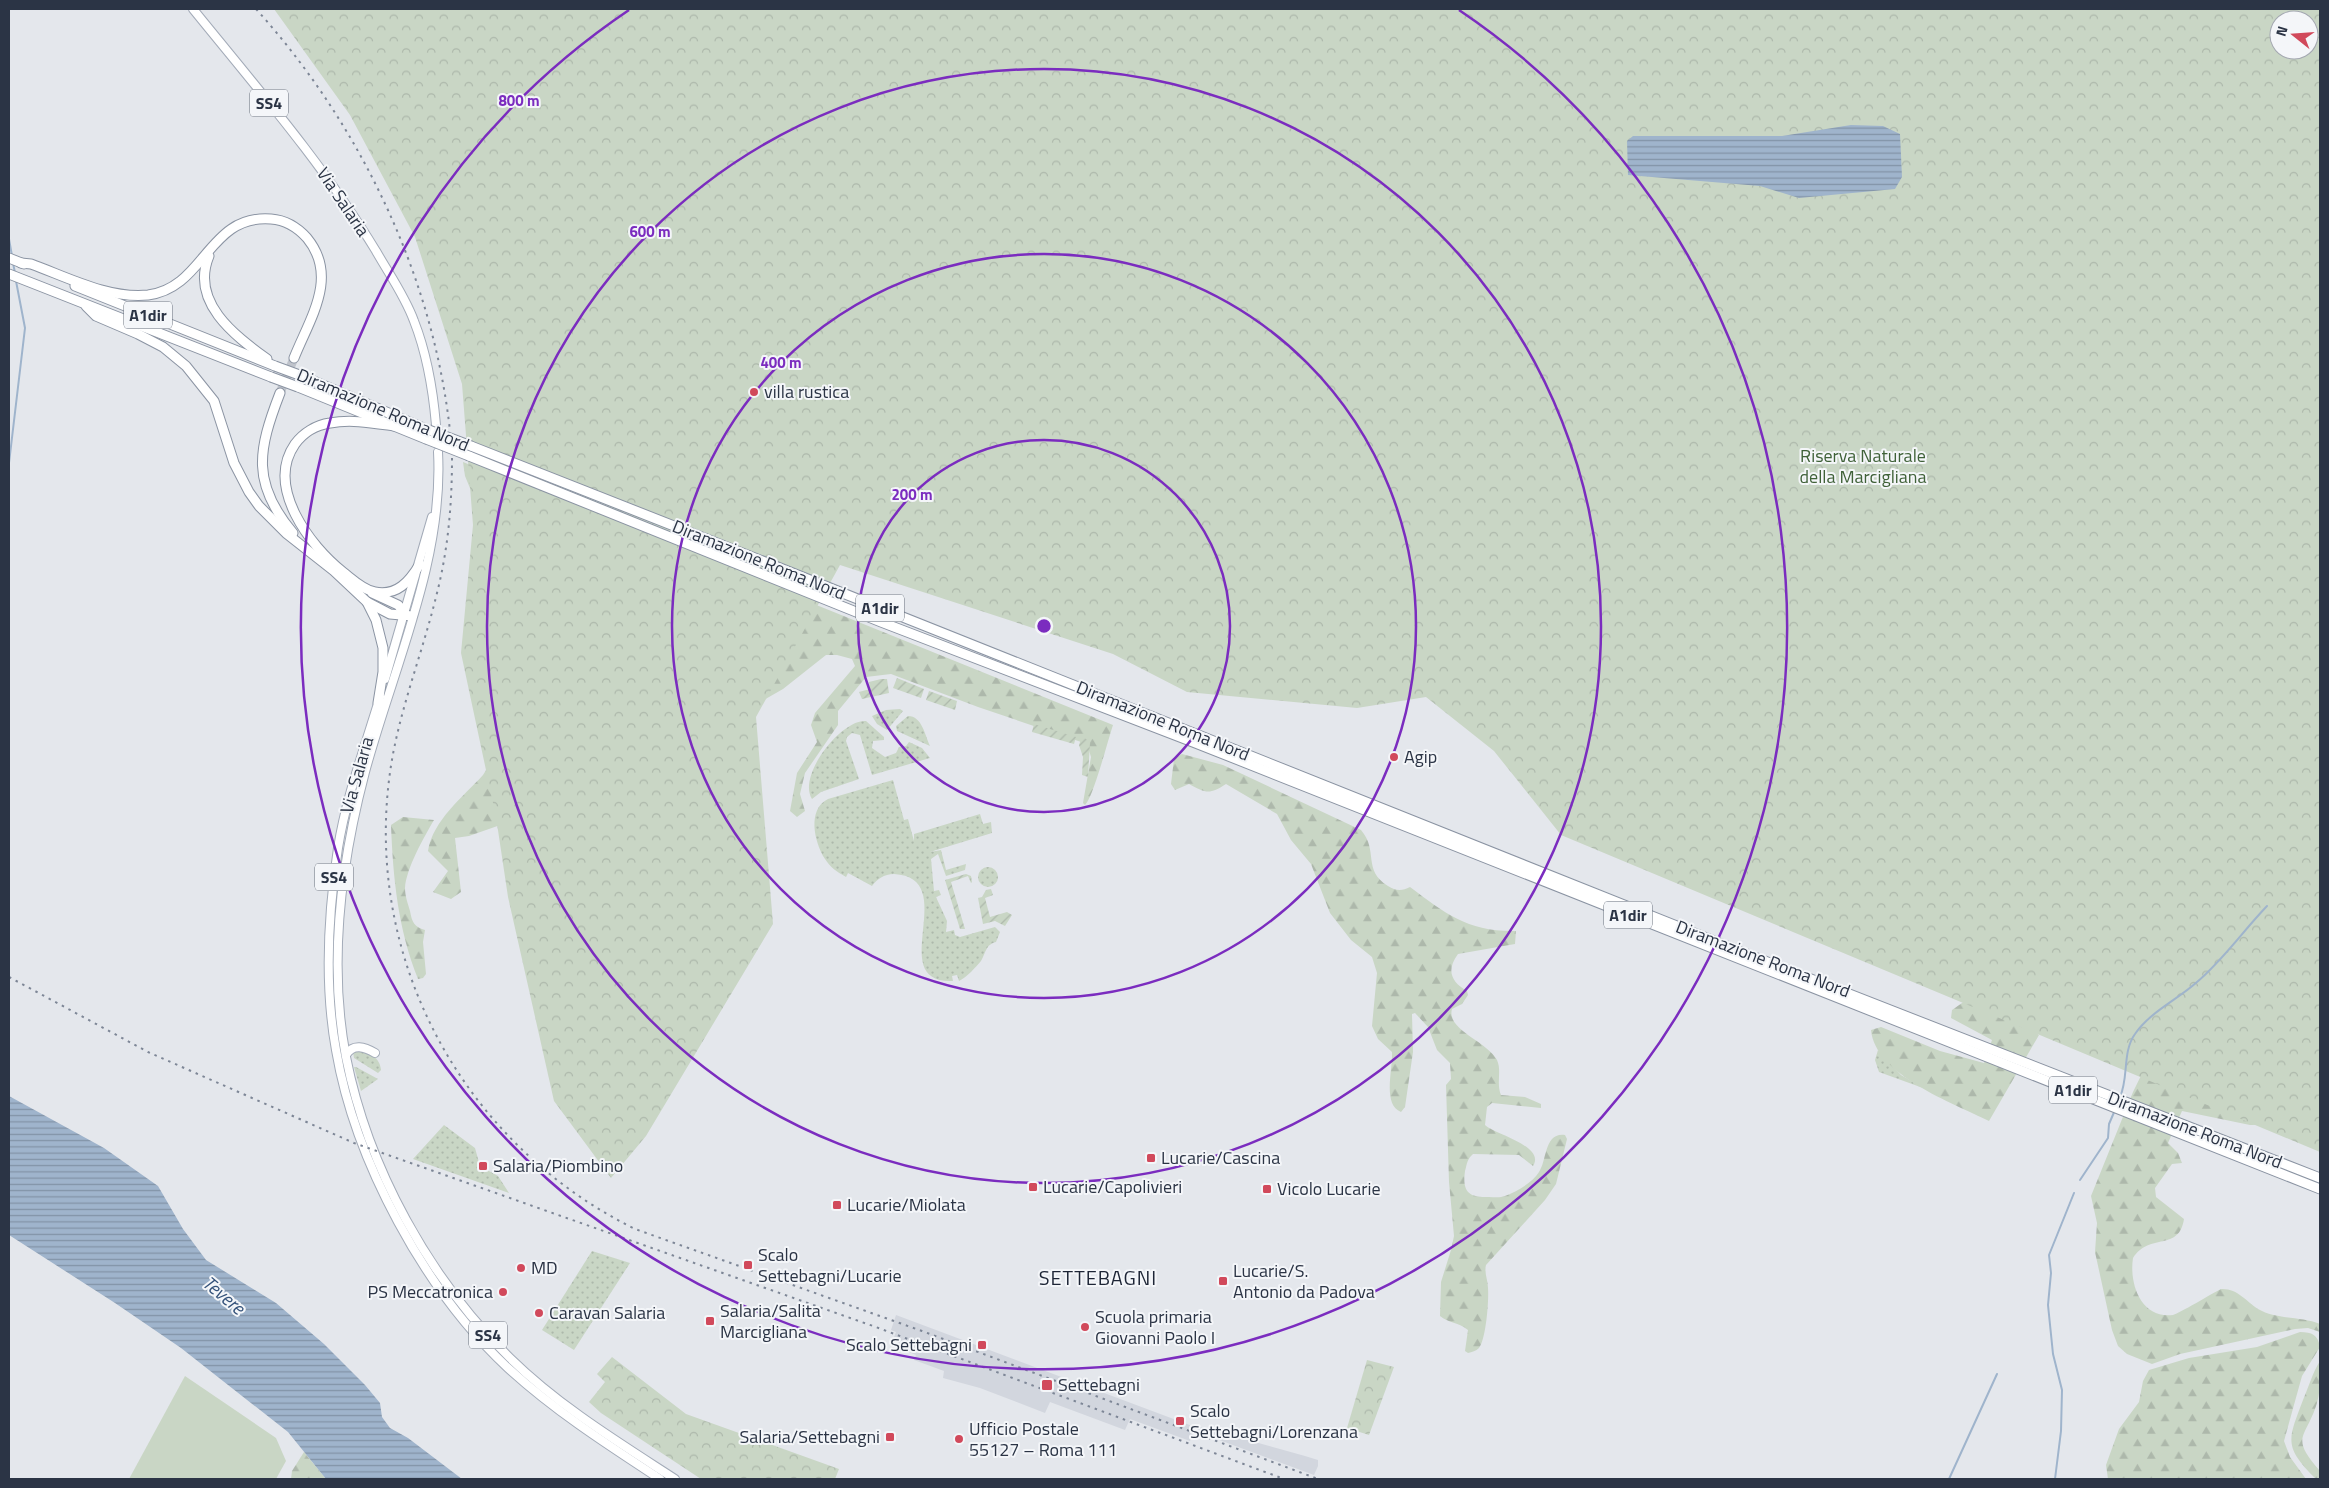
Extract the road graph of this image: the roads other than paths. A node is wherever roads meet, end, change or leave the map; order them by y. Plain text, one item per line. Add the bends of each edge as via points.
1 (193, 9) edge
2 (215, 242) junction
3 (9, 258) edge
4 (21, 263) junction
5 (9, 274) edge
6 (86, 306) junction
7 (294, 358) tunnel mouth
8 (275, 366) junction
9 (280, 393) tunnel mouth
10 (436, 425) dead end
11 (394, 426) junction
12 (438, 452) dead end
13 (436, 501) junction
14 (291, 531) junction
15 (310, 552) junction
16 (329, 561) junction
17 (420, 564) junction
18 (369, 591) junction
19 (367, 602) junction
20 (408, 615) junction
21 (378, 703) junction
22 (1290, 777) junction
23 (375, 1053) dead end
24 (346, 1055) junction
25 (2180, 1129) junction
26 (2320, 1178) edge
27 (2320, 1189) edge
28 (660, 1479) edge
29 (675, 1479) edge

1 - 10 main road, Via Salaria / SS4 via 344,199 403,296 424,350
2 - 4 highway via 185,279 169,289 148,294 108,292
2 - 7 highway via 239,223 256,218 291,225 314,247 323,280 320,296
2 - 8 highway via 205,266 205,285 212,306 223,323
3 - 4 highway, Diramazione Roma Nord / A1dir
4 - 8 highway, Diramazione Roma Nord / A1dir
5 - 6 highway, Diramazione Roma Nord / A1dir
6 - 11 highway, Diramazione Roma Nord / A1dir, bridge
6 - 15 highway via 96,316 163,347 199,380 214,401 234,463 249,492 271,519
8 - 22 highway, Diramazione Roma Nord / A1dir, bridge
9 - 14 highway via 261,458 271,500
11 - 16 highway via 360,421 329,423 300,437 291,450 286,481 292,507 308,536
11 - 22 highway, Diramazione Roma Nord / A1dir, bridge via 891,625
12 - 13 main road, Via Salaria / SS4
13 - 17 main road, Via Salaria / SS4
13 - 20 main road, Via Salaria / SS4 via 427,565
14 - 15 highway
14 - 16 highway
15 - 19 highway
16 - 18 highway
17 - 18 highway via 411,579 398,589
17 - 20 main road, Via Salaria / SS4
18 - 20 highway via 398,605
19 - 20 highway via 390,614
19 - 21 highway via 376,620 383,648
20 - 21 main road, Via Salaria / SS4
20 - 24 main road, Via Salaria / SS4 via 349,844 339,939 340,1006
21 - 28 main road, Via Salaria / SS4 via 346,808 334,872 330,1007 337,1057 355,1121 389,1205 452,1306 524,1383
22 - 25 highway, Diramazione Roma Nord / A1dir
23 - 24 main road via 356,1047
24 - 29 main road, SS4 via 362,1114 391,1188 423,1250 449,1288 496,1344 549,1393
25 - 26 highway, Diramazione Roma Nord / A1dir
25 - 27 highway, Diramazione Roma Nord / A1dir

